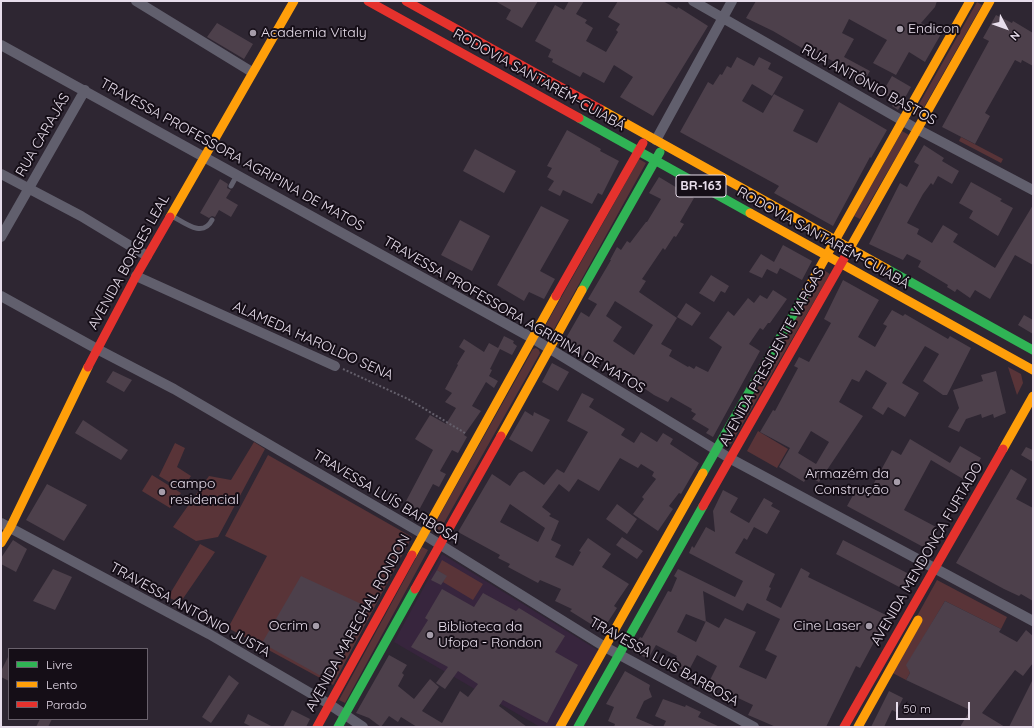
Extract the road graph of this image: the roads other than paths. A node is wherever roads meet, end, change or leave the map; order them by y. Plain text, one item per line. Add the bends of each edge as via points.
1 (136, 1) edge
2 (294, 1) edge
3 (368, 1) edge
4 (406, 1) edge
5 (693, 1) edge
6 (732, 1) edge
7 (970, 1) edge
8 (990, 1) edge
9 (722, 18) junction
10 (1, 45) edge
11 (252, 72) junction
12 (85, 90) junction
13 (902, 121) junction
14 (917, 129) junction
15 (656, 140) junction
16 (638, 151) junction
17 (204, 155) junction
18 (655, 160) junction
19 (1, 174) edge
20 (238, 174) junction
21 (231, 186) dead end
22 (28, 189) junction
23 (1033, 190) edge
24 (170, 215) junction
25 (212, 220) dead end
26 (1, 236) edge
27 (835, 240) junction
28 (850, 248) junction
29 (147, 256) junction
30 (825, 256) junction
31 (841, 265) junction
32 (136, 276) junction
33 (1, 296) edge
34 (532, 338) junction
35 (549, 348) junction
36 (97, 350) junction
37 (1033, 350) edge
38 (335, 366) road end
39 (1033, 370) edge
40 (1033, 396) edge
41 (716, 450) junction
42 (731, 458) junction
43 (1, 523) edge
44 (10, 528) junction
45 (423, 534) junction
46 (1, 543) edge
47 (439, 544) junction
48 (942, 573) junction
49 (924, 609) dead end
50 (1033, 621) edge
51 (605, 647) junction
52 (618, 654) junction
53 (329, 704) junction
54 (346, 714) junction
55 (316, 727) edge
56 (338, 727) edge
57 (363, 727) edge
58 (560, 727) edge
59 (578, 727) edge
60 (754, 727) edge
61 (844, 727) edge
62 (858, 727) edge

1 - 11 street
2 - 11 main road, AVENIDA BORGES LEAL
3 - 16 main road, RODOVIA SANTARÉM-CUIABÁ / BR-163
4 - 15 main road, RODOVIA SANTARÉM-CUIABÁ / BR-163
5 - 9 street, RUA ANTÔNIO BASTOS
6 - 9 street, AVENIDA MARECHAL RONDON
7 - 13 main road, AVENIDA PRESIDENTE VARGAS
8 - 14 main road, AVENIDA PRESIDENTE VARGAS
9 - 13 street, RUA ANTÔNIO BASTOS
9 - 15 street, AVENIDA MARECHAL RONDON
10 - 12 street, TRAVESSA PROFESSORA AGRIPINA DE MATOS
11 - 17 main road, AVENIDA BORGES LEAL
12 - 17 street, TRAVESSA PROFESSORA AGRIPINA DE MATOS
12 - 22 street, RUA CARAJÁS
13 - 14 street, RUA ANTÔNIO BASTOS
13 - 27 main road, AVENIDA PRESIDENTE VARGAS
14 - 23 street, RUA ANTÔNIO BASTOS
14 - 28 main road, AVENIDA PRESIDENTE VARGAS
15 - 16 main road, AVENIDA MARECHAL RONDON
15 - 18 main road, AVENIDA MARECHAL RONDON
15 - 27 main road, RODOVIA SANTARÉM-CUIABÁ / BR-163
16 - 18 main road, RODOVIA SANTARÉM-CUIABÁ / BR-163
16 - 34 main road, AVENIDA MARECHAL RONDON
17 - 20 street, TRAVESSA PROFESSORA AGRIPINA DE MATOS
17 - 24 main road, AVENIDA BORGES LEAL
18 - 30 main road, RODOVIA SANTARÉM-CUIABÁ / BR-163
18 - 35 main road, AVENIDA MARECHAL RONDON
19 - 22 street
20 - 21 lane
20 - 34 street, TRAVESSA PROFESSORA AGRIPINA DE MATOS
22 - 26 street, RUA CARAJÁS
22 - 29 street via 81,216
24 - 25 lane via 200,230 207,227
24 - 29 main road, AVENIDA BORGES LEAL
27 - 28 main road, RODOVIA SANTARÉM-CUIABÁ / BR-163
27 - 30 main road, AVENIDA PRESIDENTE VARGAS
28 - 31 main road, AVENIDA PRESIDENTE VARGAS
28 - 37 main road, RODOVIA SANTARÉM-CUIABÁ / BR-163
29 - 32 main road, AVENIDA BORGES LEAL
30 - 31 main road, RODOVIA SANTARÉM-CUIABÁ / BR-163
30 - 41 main road, AVENIDA PRESIDENTE VARGAS
31 - 39 main road, RODOVIA SANTARÉM-CUIABÁ / BR-163
31 - 42 main road, AVENIDA PRESIDENTE VARGAS
32 - 36 main road, AVENIDA BORGES LEAL
32 - 38 street, ALAMEDA HAROLDO SENA
33 - 36 street, TRAVESSA LUÍS BARBOSA
34 - 35 street, TRAVESSA PROFESSORA AGRIPINA DE MATOS
34 - 45 main road, AVENIDA MARECHAL RONDON
35 - 41 street, TRAVESSA PROFESSORA AGRIPINA DE MATOS
35 - 47 main road, AVENIDA MARECHAL RONDON
36 - 44 main road, AVENIDA BORGES LEAL
36 - 45 street, TRAVESSA LUÍS BARBOSA via 174,389
40 - 48 main road, AVENIDA MENDONÇA FURTADO
41 - 42 street, TRAVESSA PROFESSORA AGRIPINA DE MATOS
41 - 51 main road, AVENIDA PRESIDENTE VARGAS
42 - 48 street, TRAVESSA PROFESSORA AGRIPINA DE MATOS
42 - 52 main road, AVENIDA PRESIDENTE VARGAS
43 - 44 street, TRAVESSA ANTÔNIO JUSTA
44 - 46 main road, AVENIDA BORGES LEAL
44 - 53 street, TRAVESSA ANTÔNIO JUSTA via 209,634
45 - 47 street, TRAVESSA LUÍS BARBOSA
45 - 53 main road, AVENIDA MARECHAL RONDON
47 - 51 street, TRAVESSA LUÍS BARBOSA
47 - 54 main road, AVENIDA MARECHAL RONDON
48 - 50 street, TRAVESSA PROFESSORA AGRIPINA DE MATOS
48 - 61 main road, AVENIDA MENDONÇA FURTADO
49 - 62 main road, AVENIDA MENDONÇA FURTADO
51 - 52 street, TRAVESSA LUÍS BARBOSA
51 - 58 main road, AVENIDA PRESIDENTE VARGAS
52 - 59 main road, AVENIDA PRESIDENTE VARGAS
52 - 60 street, TRAVESSA LUÍS BARBOSA
53 - 54 street, TRAVESSA ANTÔNIO JUSTA
53 - 55 main road, AVENIDA MARECHAL RONDON
54 - 56 main road, AVENIDA MARECHAL RONDON
54 - 57 street, TRAVESSA ANTÔNIO JUSTA

